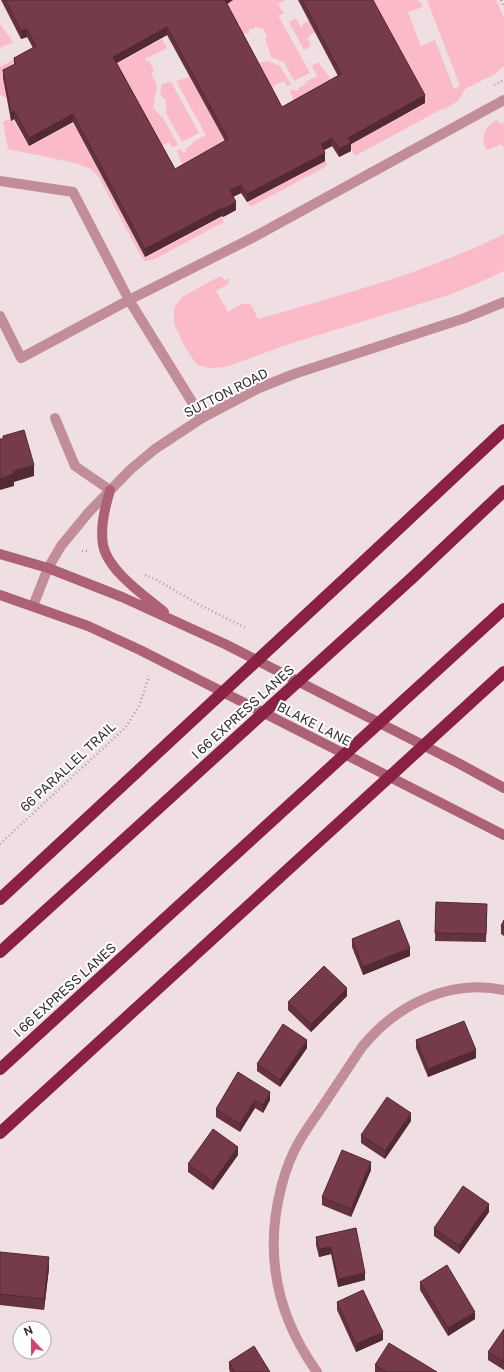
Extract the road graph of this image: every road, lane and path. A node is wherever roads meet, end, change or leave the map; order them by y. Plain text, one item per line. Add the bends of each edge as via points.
1 (501, 0) edge
2 (504, 8) edge
3 (504, 100) edge
4 (0, 181) edge
5 (129, 300) junction
6 (504, 302) edge
7 (0, 316) edge
8 (55, 418) dead end
9 (202, 418) junction
10 (504, 430) edge
11 (110, 490) junction
12 (504, 491) edge
13 (0, 554) edge
14 (48, 568) junction
15 (142, 574) dead end
16 (0, 594) edge
17 (33, 606) junction
18 (504, 609) edge
19 (174, 620) junction
20 (246, 628) dead end
21 (504, 672) edge
22 (150, 676) dead end
23 (504, 788) edge
24 (504, 835) edge
25 (0, 844) edge
26 (0, 899) edge
27 (0, 952) edge
28 (504, 990) edge
29 (0, 1068) edge
30 (0, 1133) edge
31 (317, 1372) edge

1 - 2 path
3 - 5 street via 252,238
4 - 5 street via 73,192
5 - 7 street via 21,358
5 - 9 street
6 - 9 street, SUTTON ROAD via 465,318 294,374 260,388
8 - 11 street via 75,466
9 - 11 street, SUTTON ROAD via 155,449 131,468
10 - 26 highway
11 - 14 street, SUTTON ROAD via 68,537
11 - 19 main road via 102,530 103,546 110,562
12 - 27 highway, I 66 EXPRESS LANES via 412,578
13 - 14 main road
14 - 17 street, SUTTON ROAD
14 - 19 main road
15 - 20 path
16 - 17 main road, BLAKE LANE
17 - 24 main road, BLAKE LANE via 88,626
18 - 29 highway, I 66 EXPRESS LANES
19 - 23 main road via 227,644
21 - 30 highway
22 - 25 path, 66 PARALLEL TRAIL via 140,704 126,727
28 - 31 street via 479,987 449,990 407,1006 394,1015 362,1046 299,1141 285,1172 276,1205 274,1265 286,1316 298,1342

